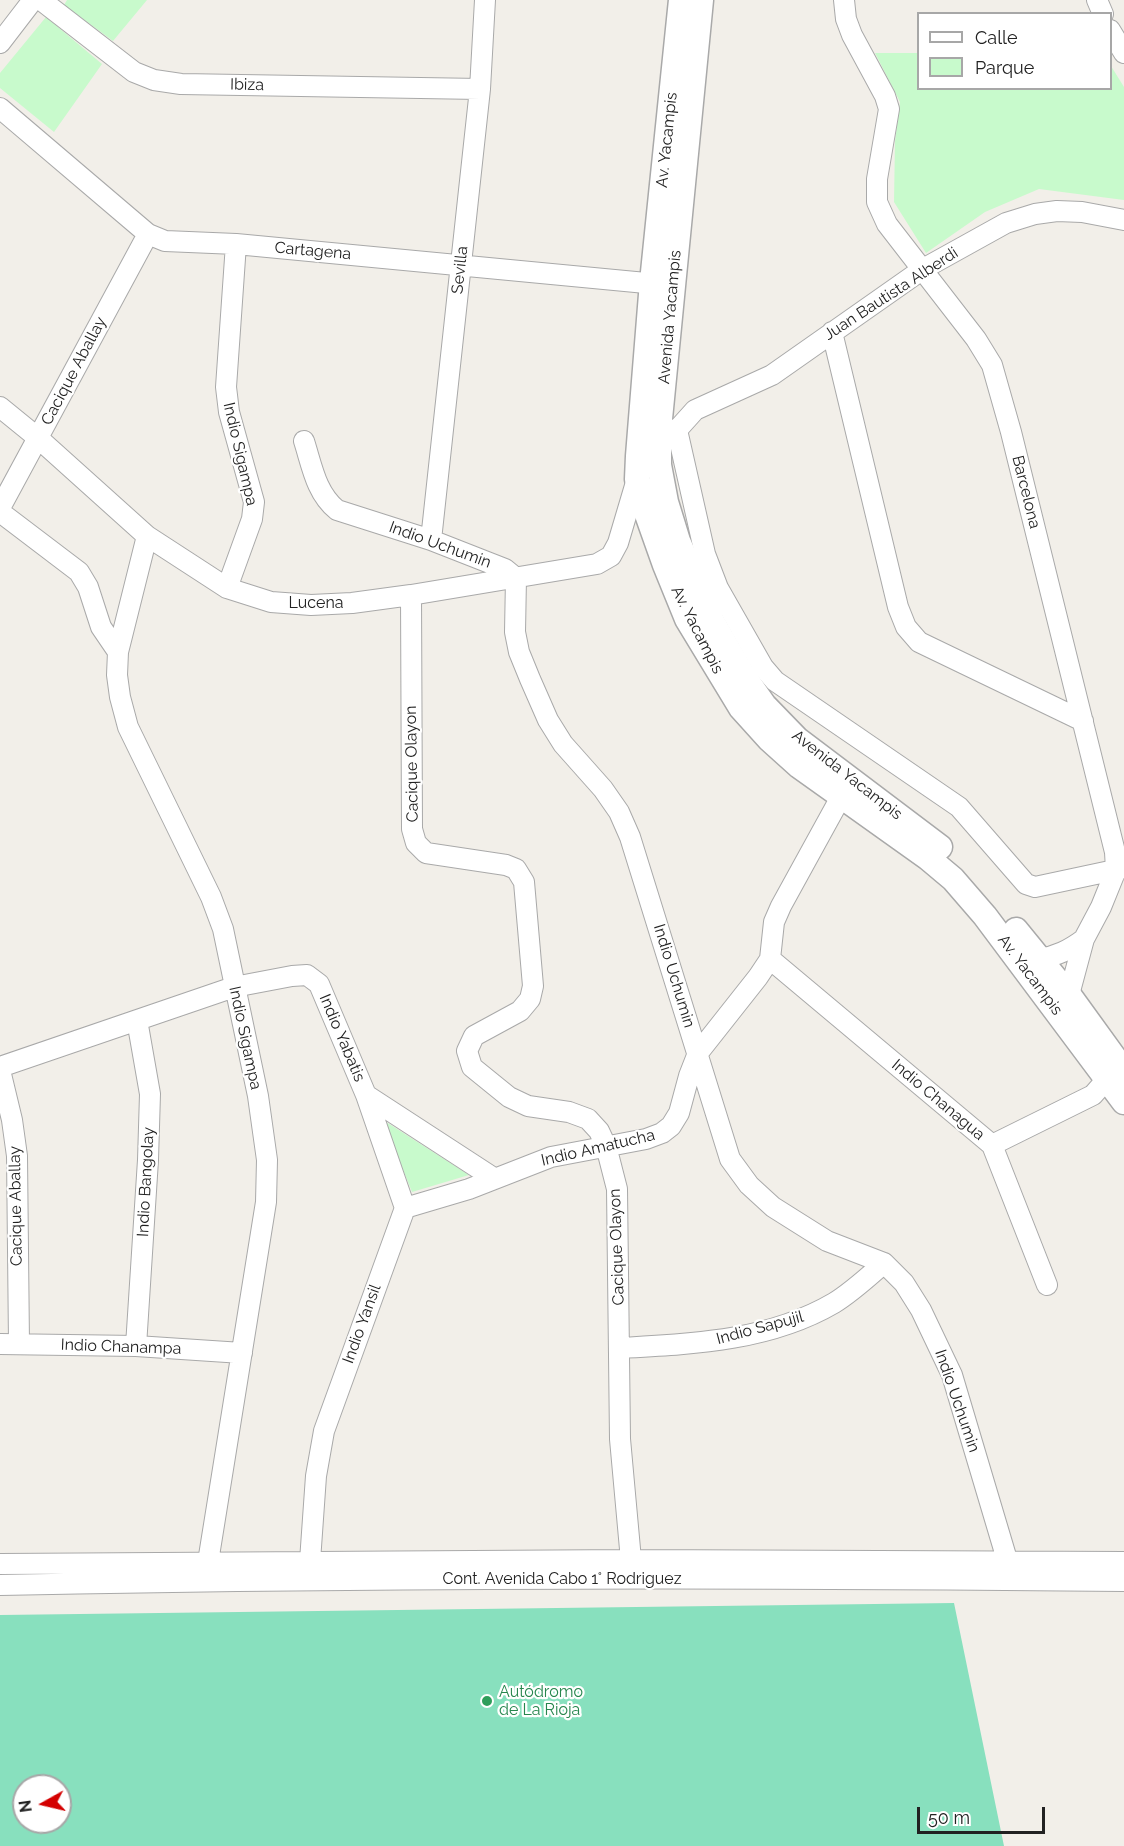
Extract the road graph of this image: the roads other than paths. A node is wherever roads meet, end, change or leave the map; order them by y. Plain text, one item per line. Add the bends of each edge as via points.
1 (33, 0) edge
2 (41, 0) edge
3 (485, 0) edge
4 (681, 0) edge
5 (701, 0) edge
6 (844, 0) edge
7 (1112, 33) edge
8 (0, 43) edge
9 (1124, 53) edge
10 (480, 89) junction
11 (0, 108) edge
12 (1124, 220) edge
13 (148, 234) junction
14 (236, 244) junction
15 (461, 265) junction
16 (923, 269) junction
17 (662, 284) junction
18 (832, 332) junction
19 (0, 407) edge
20 (668, 429) junction
21 (38, 438) junction
22 (304, 441) dead end
23 (637, 479) junction
24 (0, 510) edge
25 (147, 536) junction
26 (431, 540) junction
27 (516, 578) junction
28 (227, 588) junction
29 (411, 595) junction
30 (118, 652) junction
31 (1083, 721) junction
32 (842, 795) junction
33 (1120, 869) edge
34 (1084, 939) junction
35 (770, 958) junction
36 (1039, 958) junction
37 (234, 987) junction
38 (1065, 1005) junction
39 (137, 1020) junction
40 (698, 1053) junction
41 (0, 1068) edge
42 (1114, 1068) edge
43 (366, 1095) junction
44 (1124, 1102) edge
45 (992, 1145) junction
46 (606, 1146) junction
47 (495, 1179) junction
48 (405, 1208) junction
49 (885, 1263) junction
50 (1047, 1285) dead end
51 (9, 1344) edge
52 (136, 1346) junction
53 (620, 1348) junction
54 (242, 1353) junction
55 (631, 1560) junction
56 (310, 1561) junction
57 (208, 1562) junction
58 (1124, 1562) edge
59 (1008, 1563) junction
60 (0, 1564) edge
61 (1124, 1581) edge
62 (0, 1585) edge

1 - 8 street
2 - 10 street, Ibiza via 134,72 154,80 181,84
3 - 10 street, Sevilla
4 - 17 street, Av. Yacampis
5 - 17 street, Avenida Yacampis
6 - 16 street, Barcelona via 852,35 889,109 877,179 878,202 887,224
7 - 9 street
10 - 15 street, Sevilla
11 - 13 street, Cartagena
12 - 16 street, Juan Bautista Alberdi via 1082,212 1035,214 1005,223
13 - 14 street, Cartagena via 165,241
13 - 21 street, Cacique Aballay
14 - 15 street, Cartagena
14 - 28 street, Indio Sigampa via 226,387 228,412 254,502 252,519
15 - 17 street, Cartagena
15 - 26 street, Sevilla
16 - 18 street, Juan Bautista Alberdi
16 - 31 street, Barcelona via 992,365
17 - 20 street, Avenida Yacampis
17 - 23 street, Av. Yacampis via 639,436
18 - 20 street, Juan Bautista Alberdi via 772,375 713,400
18 - 31 street via 906,627 920,642
19 - 21 street, Lucena
20 - 33 street via 718,588 775,681 959,807 1026,884 1035,887
20 - 36 street, Avenida Yacampis via 659,465 678,541 712,621 759,698 797,739 974,878
21 - 24 street, Cacique Aballay
21 - 25 street, Lucena
22 - 26 street, Indio Uchumin via 318,486 337,510
23 - 27 street, Lucena via 611,556 597,564
23 - 32 street, Av. Yacampis via 687,619 741,708 792,759
24 - 30 street via 79,572 102,627
25 - 28 street, Lucena
25 - 30 street, Indio Sigampa
26 - 27 street, Indio Uchumin via 505,569
27 - 29 street, Lucena
27 - 40 street, Indio Uchumin via 515,632 519,652 548,720 619,812
28 - 29 street, Lucena via 271,602 311,605
29 - 46 street, Cacique Olayon via 412,829 416,843 426,853 506,864 516,869 524,882 533,986 530,999 520,1011 474,1036 467,1051 472,1067 509,1097 528,1106 588,1119
30 - 37 street, Indio Sigampa via 117,675 128,727 211,897 223,929
31 - 33 street, Barcelona
32 - 35 street, Indio Amatucha via 781,906 774,922
32 - 38 street, Av. Yacampis via 952,879
33 - 34 street
34 - 36 street via 1068,951
34 - 38 street
35 - 40 street, Indio Amatucha
35 - 45 street, Indio Chanagua
36 - 38 street, Avenida Yacampis
37 - 39 street, Indio Yabatis
37 - 43 street, Indio Yabatis via 306,975 319,984
37 - 54 street, Indio Sigampa via 258,1096 267,1160 266,1202
38 - 42 street, Av. Yacampis
39 - 41 street, Indio Yabatis
39 - 52 street, Indio Bangolay via 150,1094
40 - 46 street, Indio Amatucha via 680,1113 671,1126 646,1139
40 - 49 street, Indio Uchumin via 730,1159 749,1185 772,1208 800,1226
41 - 51 street, Cacique Aballay via 17,1156
42 - 44 street, Av. Yacampis
42 - 45 street via 1093,1095
43 - 47 street, Indio Yabatis
43 - 48 street
45 - 50 street, Indio Chanagua
46 - 47 street, Indio Amatucha via 551,1157
46 - 53 street, Cacique Olayon via 617,1189
47 - 48 street, Indio Amatucha
48 - 56 street, Indio Yansil via 324,1431 316,1476
49 - 53 street, Indio Sapujil via 835,1303 773,1328 704,1343
49 - 59 street, Indio Uchumin via 921,1310 952,1375
51 - 52 street, Indio Chanampa
52 - 54 street, Indio Chanampa
53 - 55 street, Cacique Olayon via 620,1439
54 - 57 street, Indio Sigampa
55 - 56 street, Cont. Avenida Cabo 1° Rodriguez
55 - 59 street, Cont. Avenida Cabo 1° Rodriguez
56 - 57 street, Cont. Avenida Cabo 1° Rodriguez
57 - 60 street, Cont. Avenida Cabo 1° Rodriguez
58 - 59 street, Cont. Avenida Cabo 1° Rodriguez
61 - 62 street, Cont. Avenida Cabo 1° Rodriguez via 261,1580

